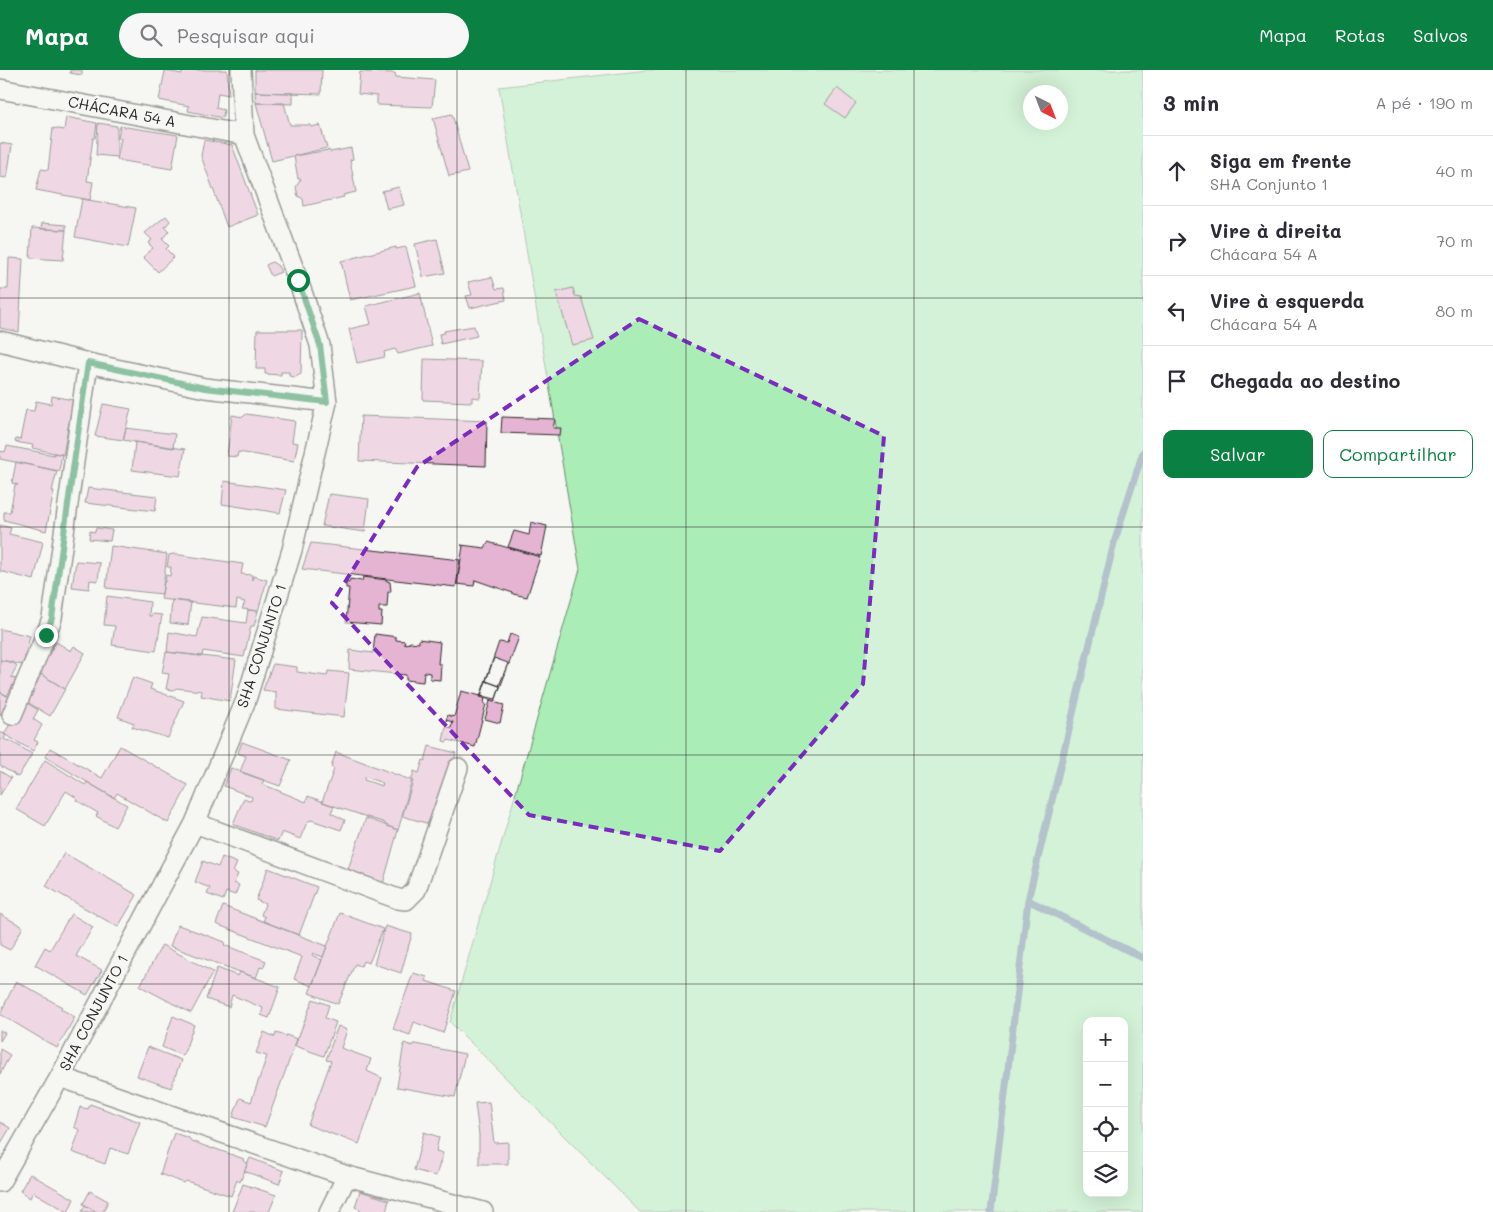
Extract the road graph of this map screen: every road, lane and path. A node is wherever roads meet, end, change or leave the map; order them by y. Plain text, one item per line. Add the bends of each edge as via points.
1 (241, 70) edge
2 (0, 90) edge
3 (244, 135) junction
4 (0, 341) edge
5 (88, 363) junction
6 (327, 402) junction
7 (12, 715) dead end
8 (458, 768) dead end
9 (196, 823) junction
10 (60, 1076) junction
11 (347, 1176) junction
12 (0, 1182) edge
13 (329, 1212) edge
14 (483, 1212) edge

1 - 3 street, SHA CONJUNTO 1
2 - 3 street, CHÁCARA 54 A
3 - 6 street, SHA CONJUNTO 1 via 320,345
4 - 5 street
5 - 6 street via 205,388
5 - 7 street via 52,618
6 - 9 street, SHA CONJUNTO 1 via 292,550 246,700
8 - 9 street via 416,890 406,900
9 - 10 street, SHA CONJUNTO 1
10 - 11 street
10 - 12 street, SHA CONJUNTO 1
11 - 13 street
11 - 14 street

